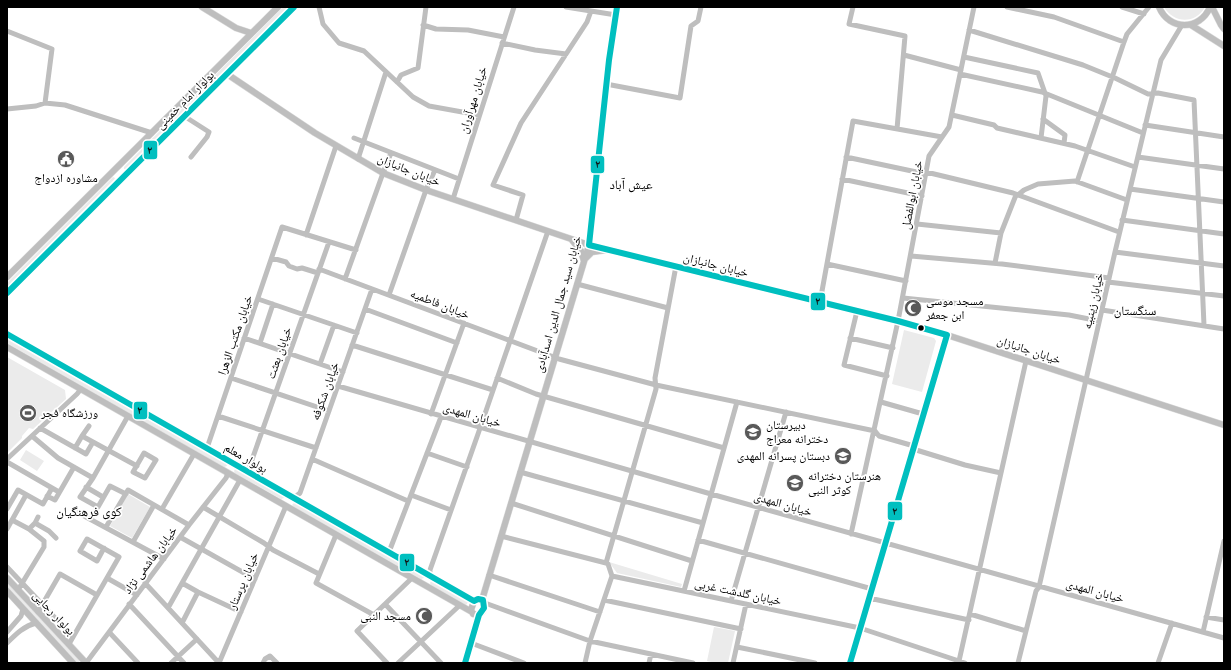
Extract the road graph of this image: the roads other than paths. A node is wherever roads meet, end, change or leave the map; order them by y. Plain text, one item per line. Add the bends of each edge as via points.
1 (202, 7) edge
2 (278, 7) edge
3 (294, 7) edge
4 (319, 7) edge
5 (426, 7) edge
6 (514, 7) edge
7 (566, 7) edge
8 (617, 7) edge
9 (701, 7) edge
10 (853, 7) edge
11 (974, 7) edge
12 (1007, 7) edge
13 (1122, 7) edge
14 (1149, 7) edge
15 (1159, 7) edge
16 (1211, 7) edge
17 (591, 11) junction
18 (1144, 14) junction
19 (616, 15) junction
20 (1191, 24) junction
21 (423, 25) junction
22 (1182, 25) junction
23 (1224, 29) edge
24 (969, 30) junction
25 (7, 31) edge
26 (251, 33) junction
27 (504, 37) junction
28 (1124, 42) junction
29 (502, 43) junction
30 (1224, 46) edge
31 (566, 54) junction
32 (904, 55) junction
33 (964, 57) junction
34 (386, 72) junction
35 (961, 72) junction
36 (227, 74) junction
37 (1112, 77) junction
38 (397, 82) junction
39 (606, 84) junction
40 (1044, 93) junction
41 (1153, 94) junction
42 (45, 103) junction
43 (7, 109) edge
44 (479, 115) junction
45 (952, 115) junction
46 (184, 116) junction
47 (1099, 116) junction
48 (1043, 120) junction
49 (1145, 126) junction
50 (897, 129) junction
51 (152, 132) junction
52 (1143, 133) junction
53 (1195, 133) junction
54 (942, 137) junction
55 (1224, 137) edge
56 (354, 138) dead end
57 (1041, 138) junction
58 (363, 142) junction
59 (1064, 143) junction
60 (336, 146) junction
61 (1088, 150) junction
62 (391, 153) junction
63 (191, 157) dead end
64 (846, 157) junction
65 (1138, 157) junction
66 (358, 159) junction
67 (1197, 165) junction
68 (1135, 167) junction
69 (115, 169) junction
70 (1224, 169) edge
71 (435, 170) junction
72 (926, 173) junction
73 (382, 174) junction
74 (123, 177) junction
75 (459, 179) junction
76 (842, 179) junction
77 (1077, 182) junction
78 (1130, 189) junction
79 (426, 190) junction
80 (1017, 195) junction
81 (922, 196) junction
82 (1198, 198) junction
83 (453, 199) junction
84 (1127, 200) junction
85 (1224, 202) edge
86 (516, 220) junction
87 (1122, 220) junction
88 (917, 224) junction
89 (1200, 230) junction
90 (548, 231) junction
91 (1119, 232) junction
92 (1001, 233) junction
93 (1224, 234) edge
94 (306, 235) junction
95 (570, 238) junction
96 (329, 242) junction
97 (589, 245) junction
98 (356, 250) junction
99 (609, 250) junction
100 (1115, 252) junction
101 (911, 256) junction
102 (272, 258) junction
103 (584, 261) junction
104 (23, 262) junction
105 (995, 263) junction
106 (1201, 263) junction
107 (827, 264) junction
108 (676, 266) junction
109 (1224, 266) edge
110 (319, 271) junction
111 (7, 277) edge
112 (345, 279) junction
113 (1108, 280) junction
114 (7, 281) edge
115 (906, 281) junction
116 (577, 284) junction
117 (372, 289) junction
118 (7, 293) edge
119 (1203, 294) junction
120 (389, 296) junction
121 (1224, 296) edge
122 (903, 298) junction
123 (258, 299) junction
124 (820, 302) junction
125 (273, 304) junction
126 (668, 308) junction
127 (365, 309) junction
128 (1102, 310) junction
129 (857, 311) junction
130 (303, 315) junction
131 (898, 321) junction
132 (1099, 321) junction
133 (464, 324) junction
134 (334, 325) junction
135 (1204, 325) junction
136 (1224, 329) edge
137 (357, 333) junction
138 (7, 334) edge
139 (947, 335) junction
140 (244, 338) junction
141 (850, 338) junction
142 (510, 341) junction
143 (260, 343) junction
144 (457, 343) junction
145 (352, 345) junction
146 (7, 347) edge
147 (893, 348) junction
148 (289, 354) junction
149 (554, 357) junction
150 (1026, 361) junction
151 (320, 364) junction
152 (343, 372) junction
153 (445, 375) junction
154 (887, 376) junction
155 (231, 378) junction
156 (497, 378) junction
157 (1086, 380) junction
158 (656, 385) junction
159 (338, 386) junction
160 (80, 389) junction
161 (493, 390) junction
162 (276, 393) junction
163 (543, 396) junction
164 (737, 402) junction
165 (881, 402) junction
166 (329, 411) junction
167 (786, 412) junction
168 (431, 414) junction
169 (924, 414) junction
170 (128, 416) junction
171 (218, 416) junction
172 (441, 417) junction
173 (1224, 425) edge
174 (90, 426) dead end
175 (646, 426) junction
176 (40, 428) junction
177 (480, 428) junction
178 (262, 430) junction
179 (874, 431) junction
180 (32, 436) junction
181 (82, 436) junction
182 (93, 442) junction
183 (529, 442) junction
184 (914, 447) junction
185 (75, 448) junction
186 (207, 448) junction
187 (316, 448) junction
188 (724, 448) junction
189 (109, 451) junction
190 (426, 453) junction
191 (194, 454) junction
192 (7, 458) edge
193 (312, 459) junction
194 (7, 462) edge
195 (233, 463) junction
196 (137, 466) junction
197 (74, 467) junction
198 (467, 467) junction
199 (248, 471) junction
200 (520, 472) junction
201 (632, 472) junction
202 (228, 473) junction
203 (1001, 473) junction
204 (94, 478) junction
205 (240, 480) junction
206 (86, 487) junction
207 (52, 488) junction
208 (59, 492) junction
209 (127, 492) junction
210 (711, 494) junction
211 (26, 495) junction
212 (411, 495) junction
213 (47, 496) junction
214 (103, 497) junction
215 (294, 498) junction
216 (408, 500) junction
217 (623, 501) junction
218 (511, 503) junction
219 (154, 505) junction
220 (286, 506) junction
221 (203, 507) junction
222 (758, 508) junction
223 (162, 509) junction
224 (7, 510) edge
225 (73, 510) dead end
226 (451, 510) junction
227 (13, 517) junction
228 (38, 517) dead end
229 (220, 517) junction
230 (35, 523) junction
231 (703, 523) junction
232 (189, 524) junction
233 (106, 527) junction
234 (7, 529) edge
235 (29, 529) junction
236 (49, 531) junction
237 (851, 534) junction
238 (336, 535) junction
239 (501, 536) junction
240 (613, 536) junction
241 (56, 538) dead end
242 (180, 538) junction
243 (44, 540) junction
244 (698, 540) junction
245 (1224, 541) edge
246 (133, 542) junction
247 (885, 543) junction
248 (269, 546) junction
249 (104, 548) junction
250 (201, 549) junction
251 (389, 552) junction
252 (745, 554) junction
253 (164, 559) junction
254 (692, 561) junction
255 (606, 563) junction
256 (7, 567) edge
257 (980, 570) junction
258 (319, 574) junction
259 (430, 575) junction
260 (489, 575) junction
261 (612, 576) junction
262 (7, 578) edge
263 (107, 578) junction
264 (412, 578) junction
265 (254, 579) junction
266 (22, 583) junction
267 (182, 583) junction
268 (145, 584) junction
269 (424, 585) junction
270 (1039, 586) junction
271 (872, 589) junction
272 (18, 590) junction
273 (7, 591) edge
274 (684, 591) junction
275 (198, 592) junction
276 (97, 595) junction
277 (137, 595) junction
278 (869, 598) junction
279 (604, 600) junction
280 (474, 601) junction
281 (731, 601) junction
282 (484, 602) junction
283 (130, 604) junction
284 (385, 604) junction
285 (746, 604) junction
286 (42, 605) junction
287 (460, 605) junction
288 (23, 608) junction
289 (168, 608) junction
290 (38, 612) junction
291 (241, 612) junction
292 (472, 612) junction
293 (600, 612) junction
294 (374, 615) junction
295 (479, 615) junction
296 (969, 617) junction
297 (1206, 617) junction
298 (1224, 620) edge
299 (36, 623) junction
300 (182, 623) junction
301 (1172, 623) junction
302 (15, 624) junction
303 (860, 628) junction
304 (740, 629) junction
305 (20, 630) junction
306 (1026, 631) junction
307 (7, 632) edge
308 (109, 632) junction
309 (1203, 632) junction
310 (73, 637) junction
311 (1224, 638) edge
312 (197, 639) junction
313 (590, 641) junction
314 (421, 642) junction
315 (7, 643) edge
316 (471, 643) junction
317 (69, 644) junction
318 (737, 647) junction
319 (651, 654) junction
320 (178, 656) junction
321 (440, 661) edge
322 (87, 662) edge
323 (962, 662) edge
324 (73, 663) edge
325 (138, 663) edge
326 (171, 663) edge
327 (184, 663) edge
328 (219, 663) edge
329 (263, 663) edge
330 (277, 663) edge
331 (387, 663) edge
332 (398, 663) edge
333 (465, 663) edge
334 (524, 663) edge
335 (585, 663) edge
336 (649, 663) edge
337 (693, 663) edge
338 (733, 663) edge
339 (815, 663) edge
340 (850, 663) edge
341 (1018, 663) edge
342 (1158, 663) edge

1 - 26 main road via 236,28
2 - 26 main road, بولوار امام خمینی
3 - 36 main road, بولوار امام خمینی
4 - 34 street via 323,24 339,43 364,51
5 - 21 street
6 - 27 street, خیابان مهرآوران
7 - 17 street
8 - 19 main road, خیابان سید جمال الدین اسدآبادی
9 - 39 street via 698,21 691,26 680,98
10 - 32 street via 849,24 905,36
11 - 24 street, خیابان ابوالفضل
12 - 28 street via 1054,17
13 - 18 street
14 - 18 street
15 - 22 main road via 1166,18
16 - 20 main road via 1203,18
16 - 23 main road
17 - 19 street
17 - 31 street
18 - 28 street via 1127,34
19 - 39 main road, خیابان سید جمال الدین اسدآبادی
20 - 22 main road
20 - 30 main road
21 - 27 street via 436,29 468,30
21 - 38 street via 418,68 402,75
22 - 41 street, خیابان زینبیه via 1161,60
24 - 33 street, خیابان ابوالفضل
24 - 37 street via 1083,65
25 - 42 street via 52,49
26 - 51 main road, بولوار امام خمینی
27 - 29 street, خیابان مهرآوران
28 - 37 street
29 - 31 street
29 - 44 street, خیابان مهرآوران
31 - 86 street via 521,123 493,185 523,195
32 - 35 street
32 - 50 street
33 - 35 street, خیابان ابوالفضل
33 - 40 street via 1038,73
34 - 38 street
34 - 58 street
35 - 40 street
35 - 45 street, خیابان ابوالفضل
36 - 46 main road, بولوار امام خمینی
36 - 60 main road, خیابان جانبازان
37 - 41 street
37 - 47 street
38 - 44 street via 429,106
39 - 97 main road, خیابان سید جمال الدین اسدآبادی
40 - 47 street
40 - 48 street via 1046,96
41 - 49 street, خیابان زینبیه
41 - 53 street via 1194,100
42 - 43 street
42 - 51 street via 65,105
44 - 75 street, خیابان مهرآوران
45 - 54 street, خیابان ابوالفضل via 949,127
45 - 57 street
46 - 63 street via 209,132
46 - 74 main road, بولوار امام خمینی
47 - 52 street
47 - 61 street
48 - 57 street
48 - 59 street via 1065,135
49 - 52 street, خیابان زینبیه
49 - 53 street
50 - 54 street
50 - 64 street via 853,121
51 - 69 main road, بولوار امام خمینی
52 - 65 street, خیابان زینبیه
53 - 55 street
53 - 67 street
54 - 72 street, خیابان ابوالفضل via 929,156
56 - 58 street
57 - 59 street
58 - 62 street
58 - 66 street
59 - 61 street
60 - 66 main road, خیابان جانبازان
60 - 94 street
61 - 68 street
61 - 77 street
62 - 71 street
62 - 73 street
64 - 72 street
64 - 76 street
65 - 67 street
65 - 68 street, خیابان زینبیه
66 - 73 main road, خیابان جانبازان
67 - 70 street
67 - 82 street
68 - 78 street, خیابان زینبیه
69 - 74 main road
69 - 104 main road, بولوار امام خمینی
71 - 75 street
71 - 79 street
72 - 80 street
72 - 81 street, خیابان ابوالفضل
73 - 79 main road, خیابان جانبازان
73 - 98 street
74 - 118 main road, بولوار امام خمینی
75 - 83 street, خیابان مهرآوران
76 - 81 street
76 - 107 street
77 - 80 street via 1038,184
77 - 84 street
78 - 82 street
78 - 84 street, خیابان زینبیه
79 - 83 main road, خیابان جانبازان
79 - 120 street
80 - 91 street
80 - 92 street
81 - 88 street, خیابان ابوالفضل
82 - 85 street
82 - 89 street
83 - 86 main road, خیابان جانبازان
84 - 87 street, خیابان زینبیه
86 - 90 main road, خیابان جانبازان
87 - 89 street
87 - 91 street, خیابان زینبیه
88 - 92 street
88 - 101 street, خیابان ابوالفضل
89 - 93 street
89 - 106 street
90 - 95 main road, خیابان جانبازان
90 - 142 street
91 - 100 street, خیابان زینبیه
92 - 105 street
94 - 96 street
94 - 102 street, خیابان مکتب الزهرا via 282,228
95 - 97 main road, خیابان جانبازان
95 - 103 main road via 581,251
96 - 98 street
96 - 110 street, خیابان بعثت
97 - 99 main road, خیابان جانبازان
97 - 103 main road, خیابان سید جمال الدین اسدآبادی
98 - 112 street
99 - 103 main road via 592,252
99 - 108 main road, خیابان جانبازان
100 - 106 street
100 - 113 street, خیابان زینبیه
101 - 105 street
101 - 115 street, خیابان ابوالفضل
102 - 110 street, خیابان فاطمیه via 297,269
102 - 123 street, خیابان مکتب الزهرا
103 - 116 main road, خیابان سید جمال الدین اسدآبادی
104 - 111 main road, بولوار امام خمینی
104 - 114 main road
105 - 113 street
106 - 109 street
106 - 119 street
107 - 115 street
107 - 124 street
108 - 124 main road, خیابان جانبازان
108 - 126 street
110 - 112 street, خیابان فاطمیه
110 - 130 street, خیابان بعثت
112 - 117 street, خیابان فاطمیه
113 - 119 street
113 - 128 street, خیابان زینبیه
115 - 122 street, خیابان ابوالفضل
116 - 126 street
116 - 149 main road, خیابان سید جمال الدین اسدآبادی
117 - 120 street, خیابان فاطمیه
117 - 127 street, خیابان شکوفه
119 - 121 street
119 - 135 street
120 - 133 street, خیابان فاطمیه
122 - 131 street, خیابان ابوالفضل
122 - 132 street via 1069,315
123 - 125 street
123 - 140 street, خیابان مکتب الزهرا
124 - 129 main road, خیابان جانبازان
125 - 130 street
125 - 143 street
126 - 158 street via 655,378
127 - 137 street, خیابان شکوفه
127 - 144 street
128 - 132 street, خیابان زینبیه
128 - 135 street
129 - 131 main road, خیابان جانبازان
129 - 141 street
130 - 134 street
130 - 148 street, خیابان بعثت
131 - 139 main road, خیابان جانبازان
131 - 147 street, خیابان ابوالفضل
132 - 157 street, خیابان زینبیه
133 - 142 street, خیابان فاطمیه
133 - 144 street
134 - 137 street
134 - 151 street
135 - 136 street
137 - 145 street, خیابان شکوفه
138 - 186 main road, بولوار معلم
139 - 150 main road, خیابان جانبازان
139 - 169 street
140 - 143 street
140 - 155 street, خیابان مکتب الزهرا
141 - 147 street
141 - 154 street via 844,366
142 - 149 street, خیابان فاطمیه
142 - 156 street
143 - 148 street
144 - 153 street
145 - 152 street, خیابان شکوفه
145 - 153 street
146 - 160 main road, بولوار معلم
147 - 154 street, خیابان ابوالفضل
148 - 151 street
148 - 162 street, خیابان بعثت
149 - 158 street, خیابان فاطمیه
149 - 163 main road, خیابان سید جمال الدین اسدآبادی
150 - 157 main road, خیابان جانبازان
150 - 203 street
151 - 152 street
152 - 159 street, خیابان شکوفه
153 - 161 street
153 - 168 street
154 - 165 street, خیابان ابوالفضل
155 - 162 street
155 - 171 street, خیابان مکتب الزهرا
156 - 161 street
156 - 163 street
157 - 173 main road, خیابان جانبازان
157 - 270 street, خیابان زینبیه
158 - 164 street, خیابان فاطمیه
158 - 175 street
159 - 166 street, خیابان شکوفه
159 - 168 street, خیابان المهدی
160 - 170 main road, بولوار معلم
160 - 176 street
161 - 177 street
162 - 166 street
162 - 178 street, خیابان بعثت
163 - 175 street
163 - 183 main road, خیابان سید جمال الدین اسدآبادی
164 - 167 street, خیابان فاطمیه
164 - 188 street
165 - 169 street
165 - 179 street, خیابان ابوالفضل
166 - 187 street, خیابان شکوفه
167 - 179 street, خیابان فاطمیه
167 - 222 street
168 - 172 street, خیابان المهدی
169 - 184 street
170 - 189 street
170 - 191 main road, بولوار معلم
171 - 178 street
171 - 186 street, خیابان مکتب الزهرا
172 - 177 street, خیابان المهدی
172 - 190 street
174 - 181 street
175 - 188 street
175 - 201 street
176 - 180 street
176 - 185 street
177 - 183 street, خیابان المهدی
177 - 198 street
178 - 187 street
178 - 199 street, خیابان بعثت
179 - 184 street, خیابان فاطمیه via 879,436
179 - 237 street, خیابان ابوالفضل
180 - 192 street
180 - 197 street via 48,451
181 - 182 street
181 - 185 street
182 - 185 street via 86,454
182 - 189 street
183 - 200 main road, خیابان سید جمال الدین اسدآبادی
183 - 201 street, خیابان المهدی
184 - 203 street, خیابان فاطمیه via 965,465
184 - 247 street
186 - 195 main road, بولوار معلم
187 - 193 street, خیابان شکوفه
188 - 210 street
189 - 196 street
189 - 204 street
190 - 198 street
190 - 212 street
191 - 202 main road, بولوار معلم
191 - 223 street
193 - 215 street, خیابان شکوفه via 300,493
193 - 216 street
194 - 207 street
195 - 199 main road, بولوار معلم
195 - 202 main road
196 - 196 street via 133,472 145,478 156,460 144,453
197 - 204 street
197 - 208 street
198 - 226 street
199 - 215 main road, بولوار معلم
200 - 217 street
200 - 218 main road, خیابان سید جمال الدین اسدآبادی
201 - 210 street, خیابان المهدی
201 - 217 street
202 - 205 main road, بولوار معلم
202 - 221 street, خیابان هاشمی نژاد
203 - 257 street
204 - 206 street
205 - 220 main road, بولوار معلم
205 - 229 street
206 - 214 street
206 - 214 street via 80,497 98,507
207 - 208 street
207 - 213 street
208 - 213 street via 55,500
209 - 214 street via 110,486
209 - 219 street
209 - 233 street
210 - 222 street, خیابان المهدی
210 - 231 street
211 - 213 street via 43,504
211 - 224 street via 18,490
211 - 227 street
212 - 216 street
212 - 226 street
215 - 220 main road
215 - 251 main road, بولوار معلم
216 - 251 street
217 - 231 street
217 - 240 street
218 - 239 main road, خیابان سید جمال الدین اسدآبادی
218 - 240 street
219 - 223 street
219 - 246 street
220 - 238 main road, بولوار معلم
220 - 248 street, خیابان پرستار
221 - 229 street
221 - 232 street, خیابان هاشمی نژاد
222 - 237 street, خیابان المهدی
222 - 252 street
223 - 232 street
224 - 227 street
225 - 233 street
226 - 259 street
227 - 234 street
227 - 235 street
228 - 230 street
229 - 248 street
229 - 250 street
230 - 235 street
230 - 236 street
231 - 244 street
232 - 242 street, خیابان هاشمی نژاد
233 - 246 street
235 - 243 street
236 - 241 street
236 - 243 street
237 - 247 street, خیابان المهدی
238 - 258 street
238 - 264 main road, بولوار معلم
239 - 255 street
239 - 260 main road, خیابان سید جمال الدین اسدآبادی
240 - 254 street
240 - 255 street
242 - 250 street
242 - 253 street, خیابان هاشمی نژاد
243 - 266 street via 44,546
244 - 252 street
244 - 254 street
245 - 297 street
246 - 253 street
247 - 257 street, خیابان المهدی
247 - 271 street
248 - 258 street
248 - 265 street, خیابان پرستار
249 - 249 street via 97,561 80,551 87,538
249 - 263 street via 119,557
250 - 265 street
250 - 267 street
251 - 259 main road, بولوار معلم
252 - 271 street
252 - 281 street
253 - 268 street, خیابان هاشمی نژاد
254 - 274 street
255 - 261 street
256 - 266 street
257 - 270 street, خیابان المهدی
257 - 296 street
258 - 294 street via 316,583
259 - 269 main road
259 - 280 main road, بولوار معلم
260 - 282 main road, خیابان سید جمال الدین اسدآبادی
260 - 293 street
261 - 274 street, خیابان گلدشت غربی
261 - 279 street
262 - 272 main road, بولوار رجایی
263 - 276 street
263 - 277 street
264 - 269 main road, بولوار معلم
264 - 284 street
265 - 291 street, خیابان پرستار
266 - 272 street
266 - 286 street
267 - 275 street
267 - 289 street
268 - 277 street, خیابان هاشمی نژاد
268 - 289 street
269 - 287 main road, بولوار معلم
270 - 301 street, خیابان المهدی
270 - 306 street, خیابان زینبیه
271 - 278 street
272 - 290 main road, بولوار رجایی
273 - 288 main road, بولوار رجایی
274 - 281 street, خیابان گلدشت غربی
275 - 291 street
275 - 300 street
276 - 286 street via 60,574
276 - 310 street
277 - 283 street, خیابان هاشمی نژاد
278 - 296 street
278 - 303 street
279 - 293 street
279 - 304 street
280 - 282 main road via 478,599
280 - 292 main road
281 - 285 street, خیابان گلدشت غربی
282 - 295 main road via 483,611
282 - 313 street
283 - 308 street, خیابان هاشمی نژاد
283 - 320 street
284 - 294 street
284 - 314 street
285 - 303 street, خیابان گلدشت غربی
285 - 304 street
286 - 290 street
286 - 310 street
287 - 292 main road, بولوار معلم
287 - 314 street
288 - 299 main road, بولوار رجایی
288 - 302 street
289 - 300 street
290 - 317 main road, بولوار رجایی
291 - 328 street, خیابان پرستار
292 - 295 main road
293 - 313 street
294 - 331 street via 357,631
295 - 316 main road
296 - 306 street
296 - 323 street
297 - 298 street
297 - 309 street
299 - 305 street
299 - 324 main road, بولوار رجایی
300 - 312 street
301 - 309 street, خیابان المهدی
301 - 342 street
302 - 305 street via 20,624
302 - 307 street
303 - 323 street, خیابان گلدشت غربی
303 - 340 street
304 - 318 street
305 - 315 street
306 - 341 street, خیابان زینبیه
308 - 322 street, خیابان هاشمی نژاد
308 - 325 street
309 - 311 street, خیابان المهدی
310 - 317 street
312 - 320 street
312 - 328 street
313 - 319 street
313 - 335 street
314 - 321 street
314 - 332 street
316 - 333 main road
316 - 334 street
317 - 322 main road, بولوار رجایی
318 - 338 street
318 - 339 street
319 - 336 street
319 - 337 street
320 - 326 street
320 - 327 street
329 - 330 street via 270,656

